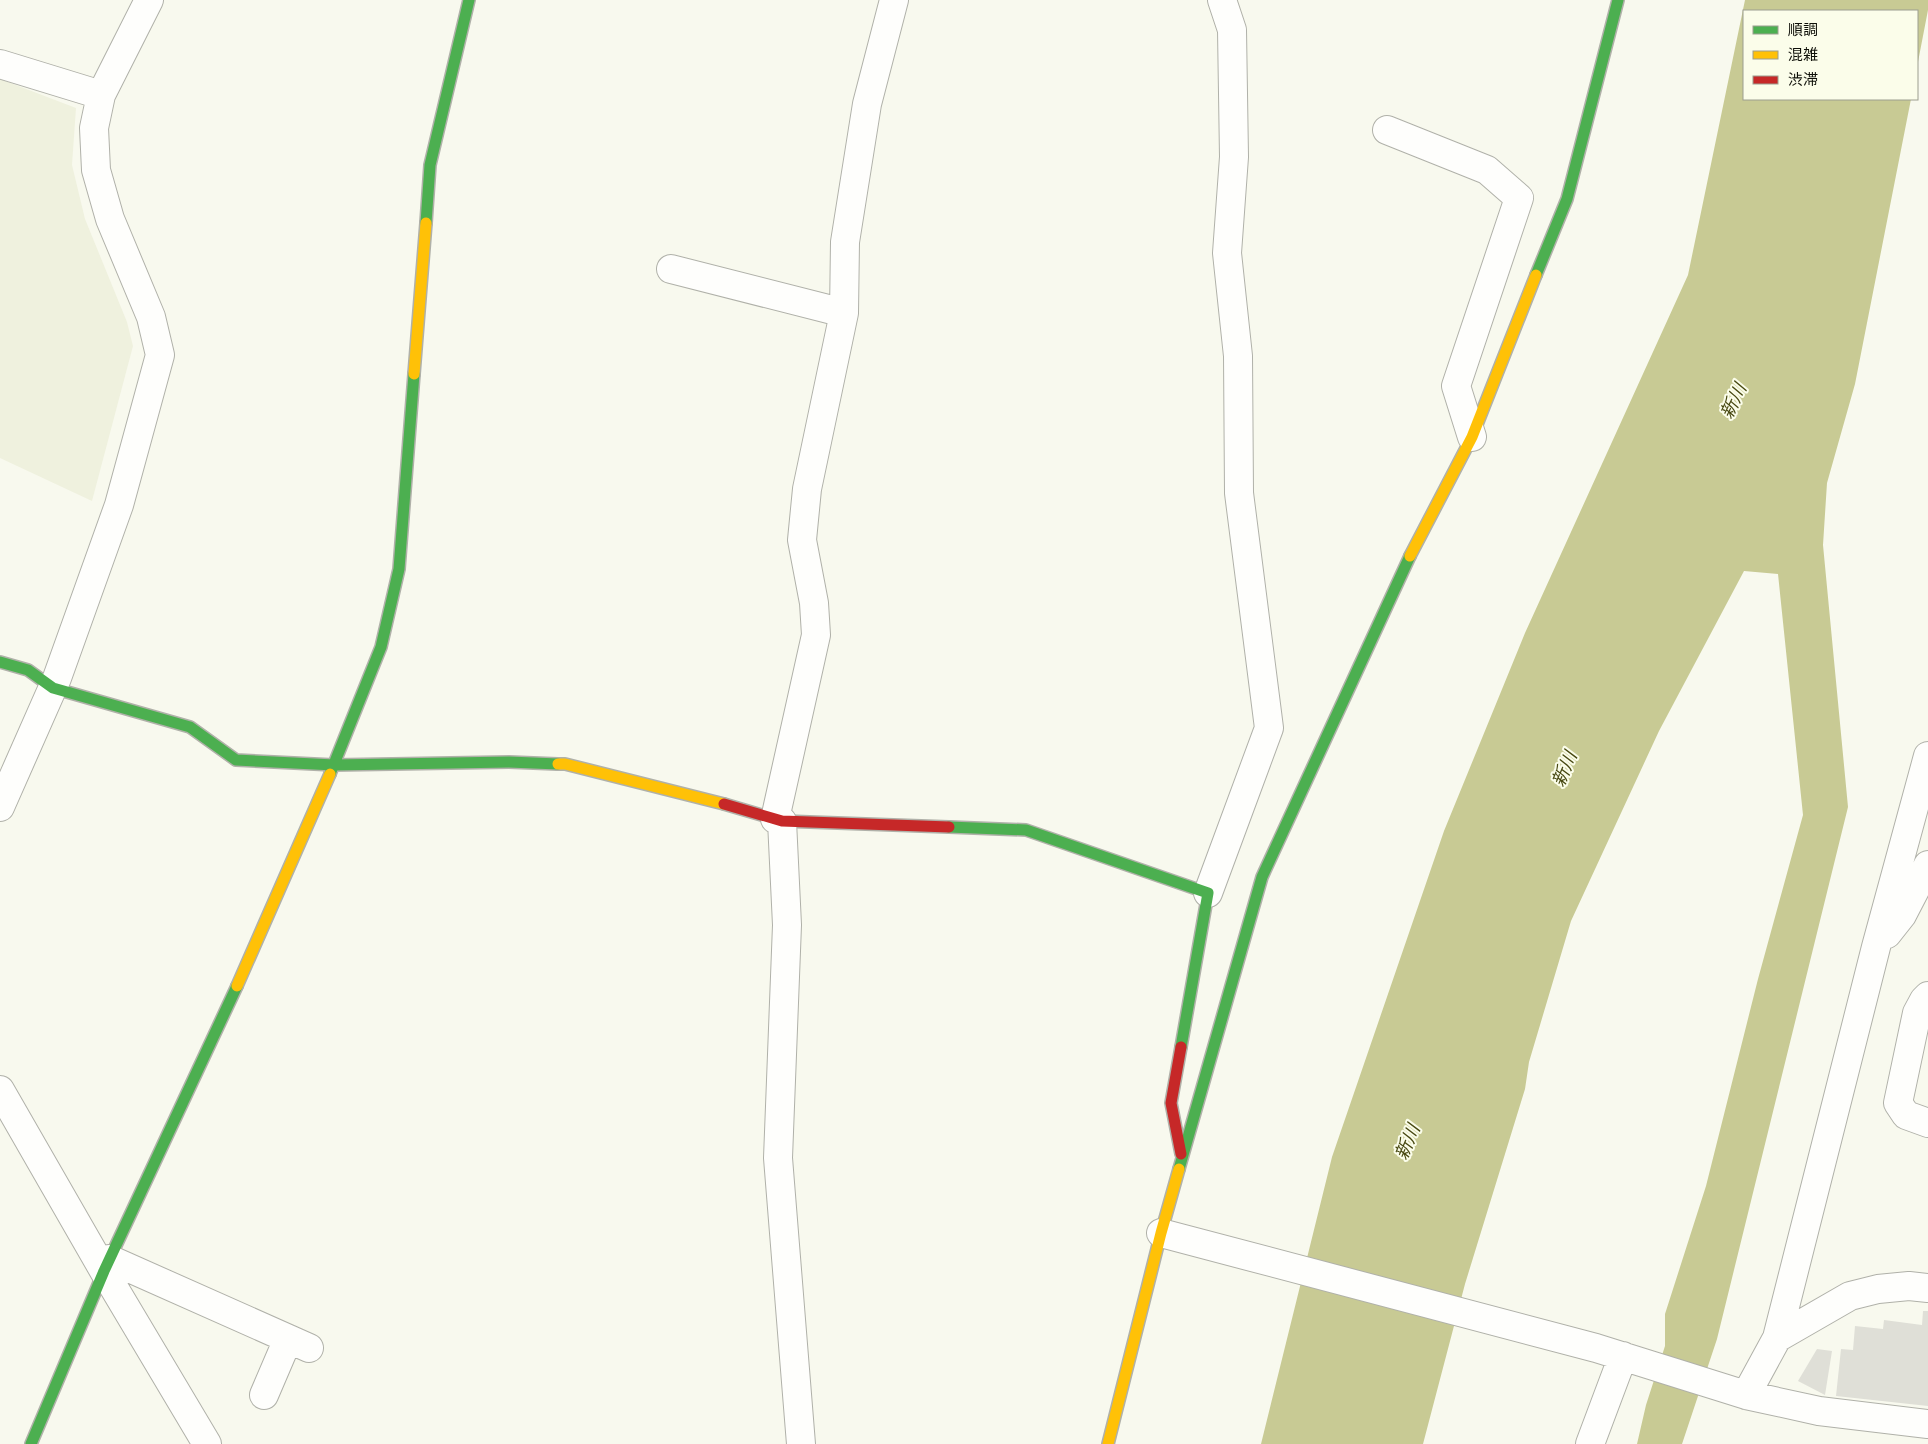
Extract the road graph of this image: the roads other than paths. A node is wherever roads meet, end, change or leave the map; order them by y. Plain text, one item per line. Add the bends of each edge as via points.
1 (149, 0) edge
2 (469, 0) edge
3 (894, 0) edge
4 (1222, 0) edge
5 (1618, 0) edge
6 (0, 64) edge
7 (101, 95) junction
8 (1387, 130) dead end
9 (671, 269) dead end
10 (844, 313) junction
11 (1472, 437) junction
12 (0, 662) edge
13 (53, 688) junction
14 (1928, 756) edge
15 (334, 765) junction
16 (0, 807) edge
17 (779, 820) junction
18 (1928, 865) edge
19 (1208, 893) junction
20 (1876, 947) junction
21 (1928, 996) edge
22 (0, 1090) edge
23 (1928, 1123) edge
24 (1182, 1158) junction
25 (1161, 1233) junction
26 (106, 1265) junction
27 (1928, 1288) edge
28 (1777, 1338) junction
29 (1634, 1359) junction
30 (264, 1395) dead end
31 (1746, 1395) junction
32 (1928, 1424) edge
33 (31, 1444) edge
34 (207, 1444) edge
35 (801, 1444) edge
36 (1108, 1444) edge
37 (1590, 1444) edge

1 - 7 street
2 - 15 street via 430,165 399,569 381,647
3 - 10 street via 867,104 845,242
4 - 19 street via 1232,30 1234,157 1227,253 1238,356 1239,493 1269,728
5 - 11 street via 1567,199
6 - 7 street
7 - 13 street via 94,128 96,170 110,219 151,317 160,355 119,505
8 - 11 street via 1486,170 1519,198 1456,386
9 - 10 street
10 - 17 street via 807,489 802,540 814,603 816,635
11 - 24 street via 1398,580 1262,877
12 - 13 street via 28,670
13 - 15 street via 190,726 236,760
13 - 16 street
14 - 20 street
15 - 17 street via 565,764
15 - 26 street via 233,996
17 - 19 street via 1026,830
17 - 35 street via 787,925 778,1158
18 - 20 street via 1902,915
19 - 24 street via 1171,1104
20 - 28 street
21 - 23 street via 1916,1013 1898,1103 1906,1115
22 - 26 street
24 - 25 street
25 - 29 street
25 - 36 street
26 - 30 street via 298,1344
26 - 33 street
26 - 34 street
27 - 28 street via 1878,1289 1850,1296
28 - 31 street
29 - 31 street
29 - 37 street
31 - 32 street via 1819,1411

